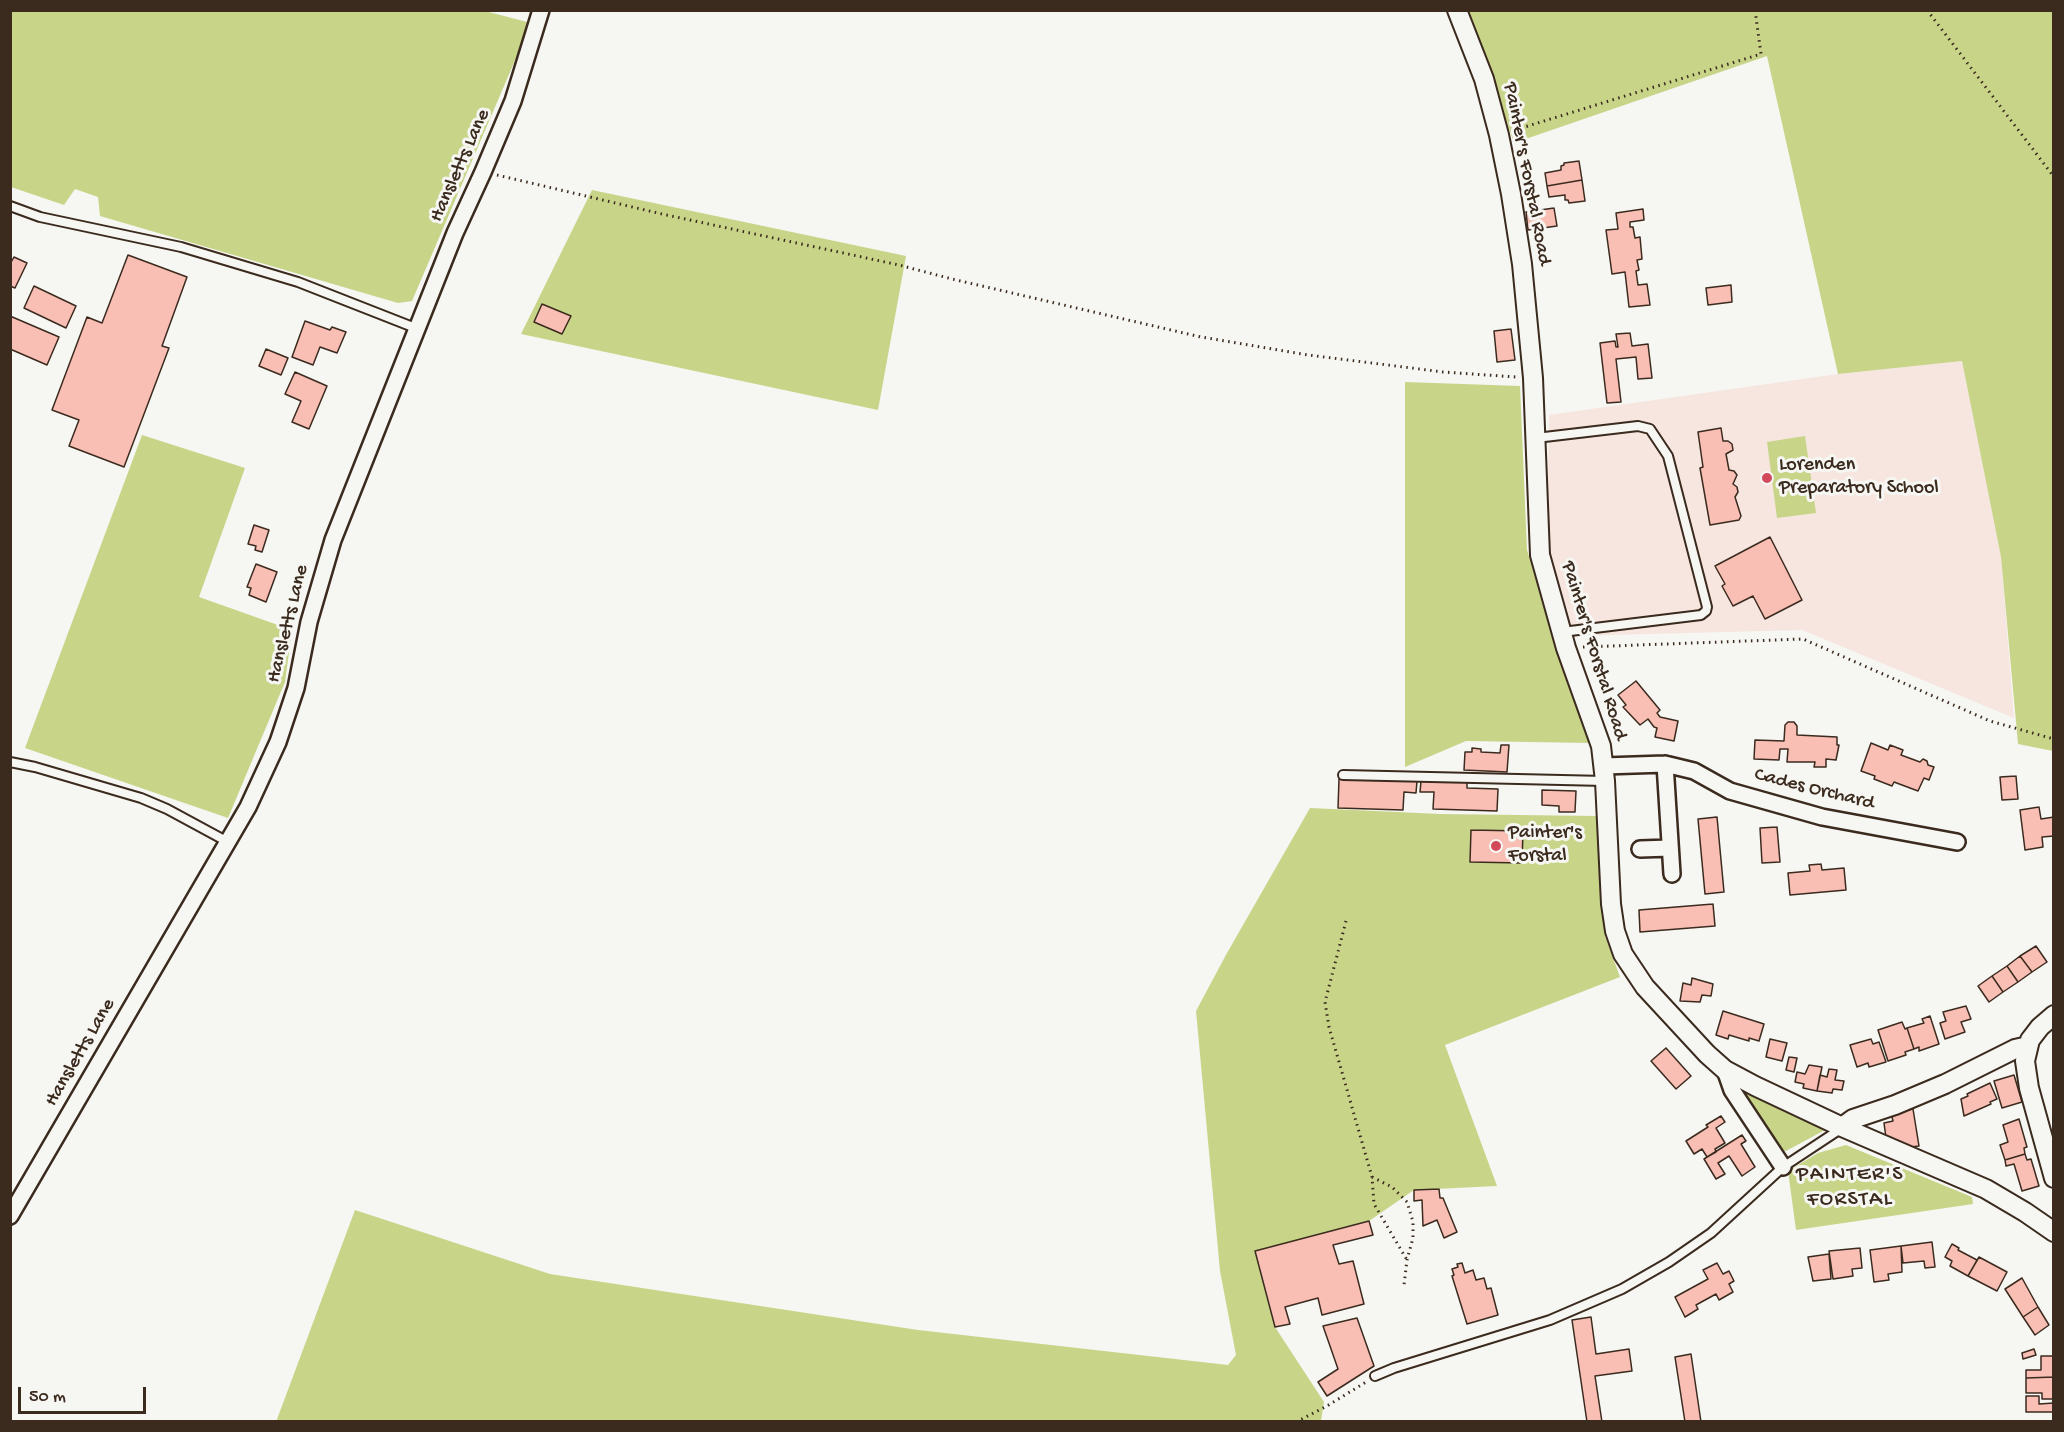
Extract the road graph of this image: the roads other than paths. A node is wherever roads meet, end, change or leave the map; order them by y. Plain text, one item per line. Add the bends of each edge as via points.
1 (541, 10) edge
2 (1457, 10) edge
3 (10, 206) edge
4 (418, 329) junction
5 (1536, 438) junction
6 (1564, 640) junction
7 (10, 762) edge
8 (1665, 764) junction
9 (1604, 774) junction
10 (1343, 775) dead end
11 (228, 842) junction
12 (1957, 842) dead end
13 (1670, 848) junction
14 (1640, 849) dead end
15 (1672, 874) dead end
16 (2054, 1015) edge
17 (2028, 1046) junction
18 (1725, 1070) junction
19 (1842, 1127) junction
20 (1783, 1167) junction
21 (2054, 1178) edge
22 (10, 1216) edge
23 (2054, 1232) edge
24 (1375, 1376) road end

1 - 4 street, Hansletts Lane via 513,101 455,232
2 - 5 street, Painter's Forstal Road via 1484,79 1499,135 1522,264
3 - 4 lane via 40,217 181,247 298,282
4 - 11 street, Hansletts Lane via 333,540 284,725
5 - 6 street, Painter's Forstal Road via 1540,555
5 - 6 lane via 1638,426 1650,429 1668,456 1707,607 1701,615
6 - 9 street, Painter's Forstal Road via 1600,746
7 - 11 lane via 141,798
8 - 9 street, Cades Orchard
8 - 12 street, Cades Orchard via 1694,771 1730,790 1822,817
8 - 13 street
9 - 10 lane
9 - 18 street, Painter's Forstal Road via 1611,904 1623,954 1645,987
11 - 22 street, Hansletts Lane
13 - 14 street
13 - 15 street
16 - 17 street via 2034,1033
17 - 19 street
17 - 21 street via 2027,1077
18 - 19 street, Painter's Forstal Road
18 - 20 street via 1732,1090
19 - 20 lane
19 - 23 street, Painter's Forstal Road via 1986,1189
20 - 24 lane via 1711,1233 1622,1289 1550,1320

